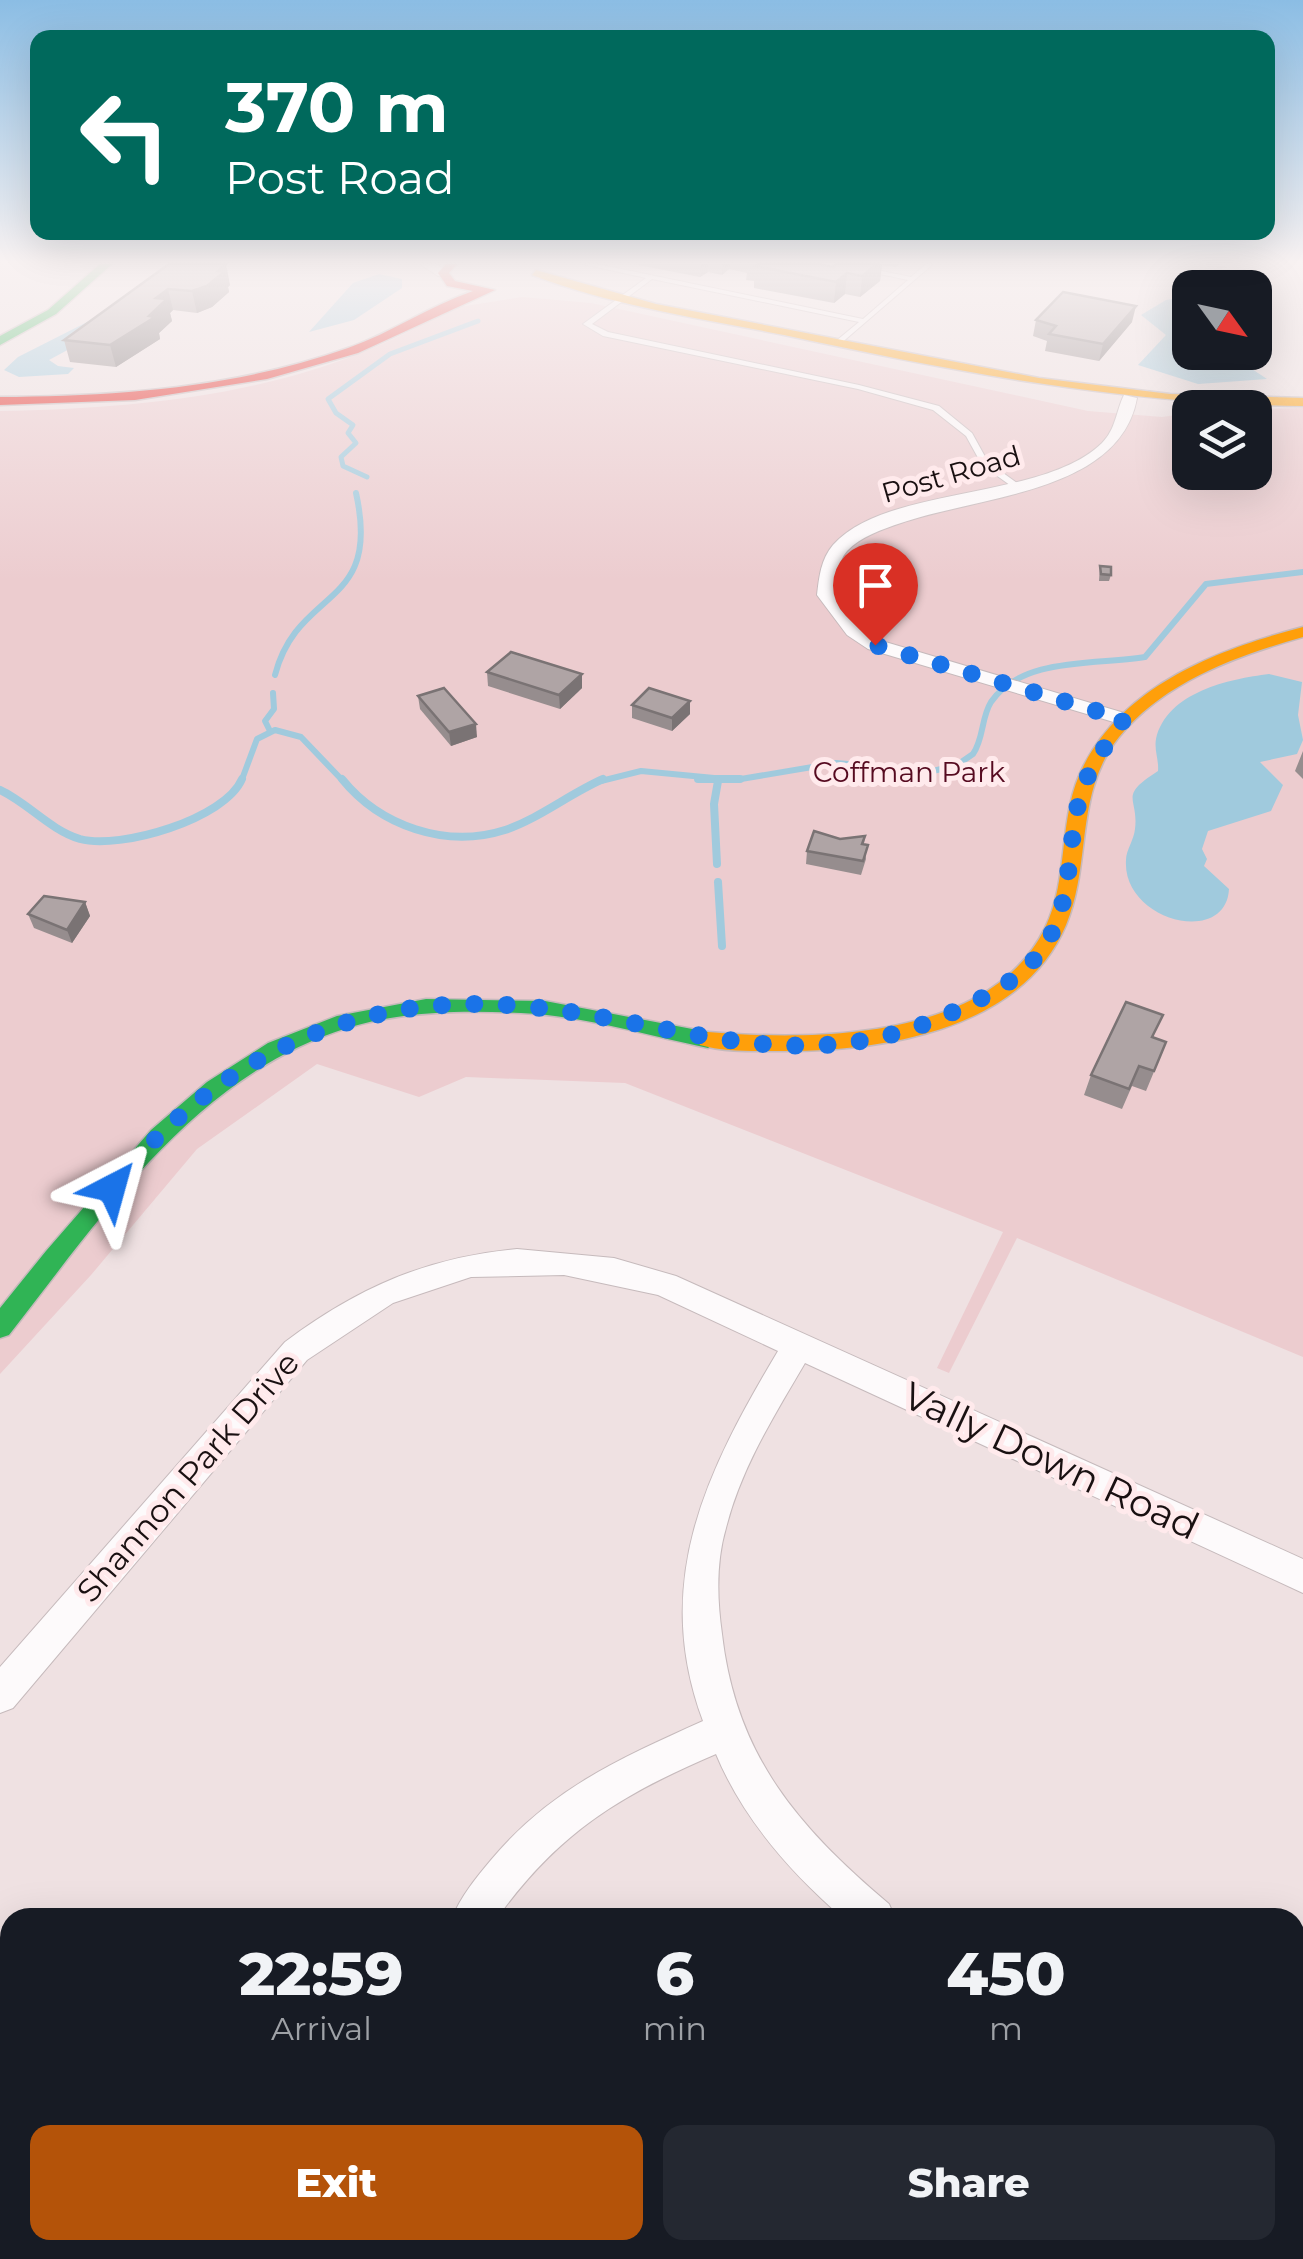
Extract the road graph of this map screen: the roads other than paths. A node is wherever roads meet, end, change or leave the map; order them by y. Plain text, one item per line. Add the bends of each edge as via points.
1 (250, 369) edge
2 (298, 369) edge
3 (778, 369) edge
4 (963, 369) edge
5 (151, 393) junction
6 (1129, 398) junction
7 (0, 400) edge
8 (1303, 402) edge
9 (1017, 486) junction
10 (1303, 632) edge
11 (1124, 719) junction
12 (0, 1327) edge
13 (798, 1346) junction
14 (1303, 1576) edge
15 (0, 1695) edge
16 (722, 1732) junction
17 (479, 1908) edge
18 (862, 1908) edge

1 - 5 street
2 - 5 street
3 - 9 lane via 936,408 962,427 985,463
4 - 6 street
5 - 7 street
6 - 8 street
6 - 9 street, Post Road via 1129,414 1110,447 1062,474
9 - 11 street, Post Road via 876,526 843,545 830,566 826,595 854,632 902,656
10 - 11 street via 1181,677
11 - 12 street via 1080,796 1066,896 1054,931 997,992 908,1031 817,1046 732,1044 497,1004 434,1006 342,1025 234,1071 182,1111
13 - 14 street, Vally Down Road
13 - 15 street, Shannon Park Drive via 665,1285 563,1259 508,1259 391,1289 327,1325 284,1364
13 - 16 street via 730,1465 708,1525 700,1585 704,1655
16 - 17 street via 596,1790 504,1872
16 - 18 street via 767,1810 830,1882

